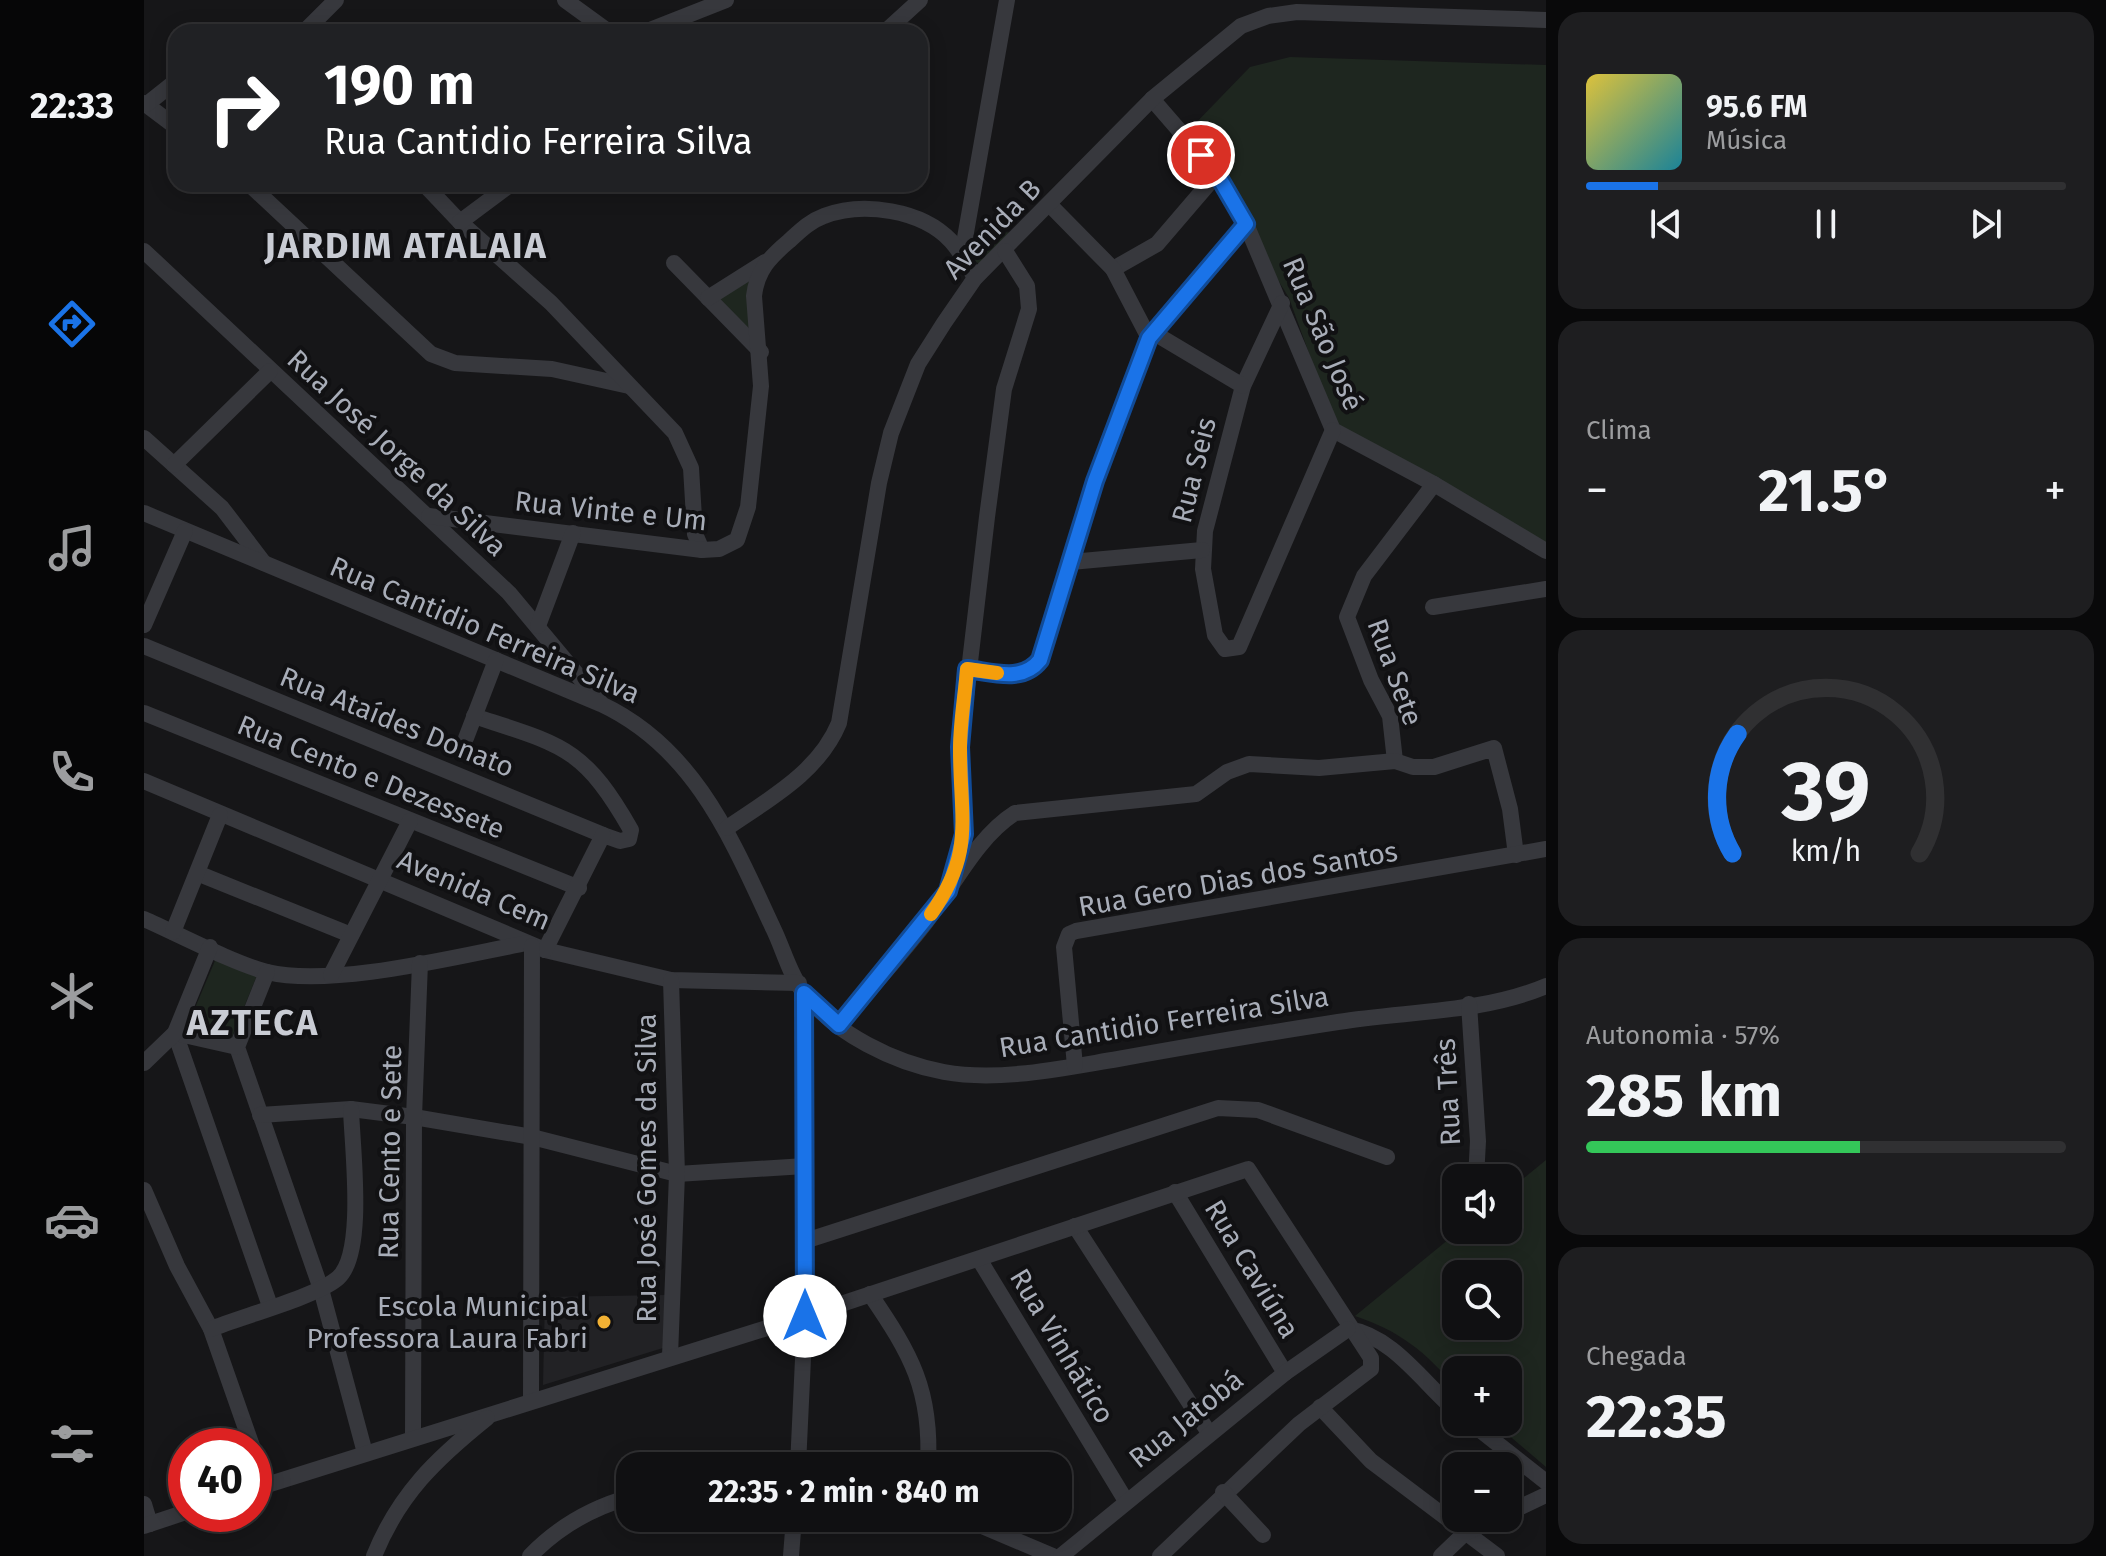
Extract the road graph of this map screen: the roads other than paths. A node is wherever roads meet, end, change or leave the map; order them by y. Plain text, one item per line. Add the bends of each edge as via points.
1 (336, 0) edge
2 (565, 0) edge
3 (726, 0) edge
4 (920, 0) edge
5 (1007, 0) edge
6 (710, 4) edge
7 (1546, 20) edge
8 (312, 24) edge
9 (598, 24) edge
10 (664, 24) edge
11 (894, 24) edge
12 (168, 87) edge
13 (1152, 99) junction
14 (145, 104) edge
15 (168, 121) edge
16 (1217, 174) junction
17 (258, 192) edge
18 (432, 192) edge
19 (500, 192) edge
20 (1050, 205) junction
21 (460, 222) junction
22 (1246, 224) junction
23 (144, 251) edge
24 (1005, 251) junction
25 (962, 255) junction
26 (766, 261) junction
27 (674, 263) dead end
28 (1113, 269) junction
29 (975, 278) junction
30 (708, 298) junction
31 (1282, 303) junction
32 (1151, 336) junction
33 (761, 352) junction
34 (270, 371) junction
35 (629, 386) junction
36 (1243, 386) junction
37 (1333, 430) junction
38 (144, 438) edge
39 (174, 465) junction
40 (1434, 484) junction
41 (144, 513) edge
42 (429, 516) junction
43 (185, 531) junction
44 (573, 533) junction
45 (702, 550) junction
46 (1202, 550) junction
47 (1546, 551) edge
48 (1071, 562) junction
49 (264, 563) junction
50 (1546, 589) edge
51 (1433, 607) dead end
52 (144, 625) edge
53 (538, 626) junction
54 (144, 646) edge
55 (496, 660) junction
56 (967, 669) junction
57 (601, 704) junction
58 (144, 713) edge
59 (474, 716) junction
60 (466, 738) dead end
61 (1395, 761) junction
62 (144, 781) edge
63 (220, 815) junction
64 (410, 821) junction
65 (727, 828) junction
66 (603, 835) junction
67 (1546, 849) edge
68 (1516, 855) junction
69 (197, 873) junction
70 (380, 878) junction
71 (579, 888) junction
72 (948, 891) junction
73 (144, 919) edge
74 (173, 932) junction
75 (351, 935) junction
76 (535, 946) junction
77 (210, 947) junction
78 (420, 963) junction
79 (267, 972) junction
80 (331, 975) junction
81 (671, 980) junction
82 (1546, 986) edge
83 (801, 988) junction
84 (1469, 1004) junction
85 (839, 1025) junction
86 (175, 1033) junction
87 (151, 1046) edge
88 (237, 1047) junction
89 (144, 1063) edge
90 (1075, 1066) junction
91 (351, 1109) junction
92 (260, 1115) junction
93 (414, 1117) junction
94 (532, 1137) junction
95 (1387, 1157) dead end
96 (1477, 1164) edge
97 (805, 1166) junction
98 (677, 1174) junction
99 (144, 1190) edge
100 (1175, 1192) junction
101 (1075, 1226) junction
102 (805, 1241) junction
103 (979, 1259) junction
104 (321, 1289) junction
105 (870, 1294) junction
106 (270, 1306) junction
107 (805, 1316) junction
108 (211, 1329) junction
109 (1348, 1329) junction
110 (670, 1356) junction
111 (1285, 1373) junction
112 (1442, 1398) edge
113 (531, 1401) junction
114 (1320, 1407) junction
115 (494, 1412) junction
116 (246, 1428) edge
117 (1209, 1433) junction
118 (1488, 1436) edge
119 (413, 1437) junction
120 (799, 1452) edge
121 (928, 1452) edge
122 (365, 1453) junction
123 (1546, 1482) edge
124 (272, 1483) edge
125 (1223, 1492) junction
126 (1546, 1495) edge
127 (616, 1501) edge
128 (1126, 1501) junction
129 (144, 1504) edge
130 (1522, 1506) edge
131 (168, 1518) edge
132 (147, 1525) edge
133 (793, 1532) edge
134 (996, 1532) edge
135 (1465, 1533) junction
136 (1263, 1535) dead end
137 (374, 1556) edge
138 (530, 1556) edge
139 (791, 1556) edge
140 (1053, 1556) edge
141 (1061, 1556) edge
142 (1160, 1556) edge
143 (1441, 1556) edge
144 (1497, 1556) edge

1 - 8 street
2 - 9 street
3 - 6 street
4 - 11 street
5 - 25 street
6 - 10 street
7 - 13 street, Avenida B via 1297,12 1268,16 1241,26
12 - 14 street
13 - 16 street, Rua São José
13 - 20 street, Avenida B
14 - 15 street
16 - 22 street, Rua São José
16 - 28 street via 1157,244
17 - 35 street via 431,354 455,363 552,369
18 - 21 street
19 - 21 street
20 - 24 street, Avenida B
20 - 28 street
21 - 35 street via 551,303
22 - 31 street, Rua São José
22 - 32 street
23 - 34 street, Rua José Jorge da Silva
24 - 29 street, Avenida B
24 - 56 street via 1027,286 1029,309 1004,389
25 - 26 street via 931,225 862,209 822,216
25 - 29 street
26 - 30 street
26 - 33 street via 754,296
27 - 30 street
28 - 32 street
29 - 65 street, Avenida B via 918,364 891,433 833,738 789,786
30 - 33 street
31 - 36 street, Rua Seis
31 - 37 street, Rua São José
32 - 36 street
32 - 48 street via 1095,481
33 - 45 street, Rua Vinte e Um via 748,507 737,540
34 - 39 street
34 - 42 street, Rua José Jorge da Silva
35 - 45 street via 686,451 695,534
36 - 46 street, Rua Seis
37 - 40 street, Rua São José
37 - 46 street, Rua Seis via 1246,638 1231,650 1215,635
38 - 39 street
39 - 49 street via 222,508
40 - 47 street, Rua São José
40 - 61 street, Rua Sete via 1364,576 1347,617 1390,716
41 - 43 street, Rua Cantidio Ferreira Silva
42 - 44 street, Rua Vinte e Um
42 - 53 street, Rua José Jorge da Silva
43 - 49 street, Rua Cantidio Ferreira Silva
43 - 52 street
44 - 45 street, Rua Vinte e Um
44 - 53 street
46 - 48 street
48 - 56 street via 1034,668 1014,675
49 - 55 street, Rua Cantidio Ferreira Silva
50 - 51 street
53 - 57 street, Rua José Jorge da Silva
54 - 66 street, Rua Ataídes Donato
55 - 57 street, Rua Cantidio Ferreira Silva
55 - 59 street
56 - 72 street via 960,747 964,834
57 - 65 street, Rua Cantidio Ferreira Silva via 657,738 698,784
58 - 64 street, Rua Cento e Dezessete
59 - 60 street
59 - 66 street, Rua Ataídes Donato via 555,743 580,759 631,830 629,839 620,841
61 - 68 street via 1434,767 1494,748
61 - 72 street via 1319,768 1249,764 1196,794 1015,813
62 - 63 street, Avenida Cem
63 - 69 street
63 - 70 street, Avenida Cem
64 - 70 street
64 - 71 street, Rua Cento e Dezessete
65 - 83 street, Rua Cantidio Ferreira Silva
66 - 71 street
67 - 68 street, Rua Gero Dias dos Santos
68 - 90 street, Rua Gero Dias dos Santos via 1069,934 1064,947
69 - 74 street
69 - 75 street
70 - 75 street
70 - 76 street, Avenida Cem
71 - 76 street
72 - 85 street
73 - 74 street
74 - 77 street
75 - 80 street
76 - 78 street
76 - 81 street, Avenida Cem
76 - 94 street
77 - 79 street
77 - 86 street
78 - 80 street
78 - 93 street, Rua Cento e Sete
79 - 80 street
79 - 88 street
81 - 83 street, Avenida Cem
81 - 98 street, Rua José Gomes da Silva
82 - 84 street, Rua Cantidio Ferreira Silva
83 - 85 street, Rua Cantidio Ferreira Silva
83 - 97 street
84 - 90 street, Rua Cantidio Ferreira Silva
84 - 96 street, Rua Três
85 - 90 street, Rua Cantidio Ferreira Silva via 899,1061 946,1073 991,1075
86 - 87 street
86 - 88 street
86 - 106 street
87 - 89 street
88 - 92 street
91 - 92 street
91 - 93 street
91 - 104 street via 352,1251 339,1278
92 - 104 street
93 - 94 street
93 - 119 street, Rua Cento e Sete
94 - 98 street
94 - 113 street
95 - 102 street via 1258,1110 1218,1108
97 - 98 street
97 - 102 street
98 - 110 street, Rua José Gomes da Silva
99 - 108 street
100 - 101 street
100 - 109 street via 1250,1170
100 - 111 street, Rua Caviúna
101 - 103 street
101 - 117 street
102 - 107 street
103 - 105 street
103 - 128 street, Rua Vinhático
104 - 106 street
104 - 122 street
105 - 107 street
105 - 121 street via 917,1372
106 - 108 street
107 - 110 street
107 - 120 street
108 - 116 street
109 - 111 street, Rua Jatobá
109 - 112 street via 1387,1345
109 - 114 street via 1372,1365
110 - 113 street
111 - 117 street, Rua Jatobá
113 - 115 street
114 - 125 street
114 - 135 street via 1371,1461
115 - 119 street
115 - 137 street via 414,1485 390,1517
117 - 128 street, Rua Jatobá
118 - 123 street
119 - 122 street
122 - 124 street
125 - 136 street
125 - 142 street
126 - 130 street
127 - 138 street via 569,1523
128 - 141 street, Rua Jatobá
129 - 132 street
131 - 132 street
133 - 139 street
134 - 140 street
135 - 143 street
135 - 144 street

